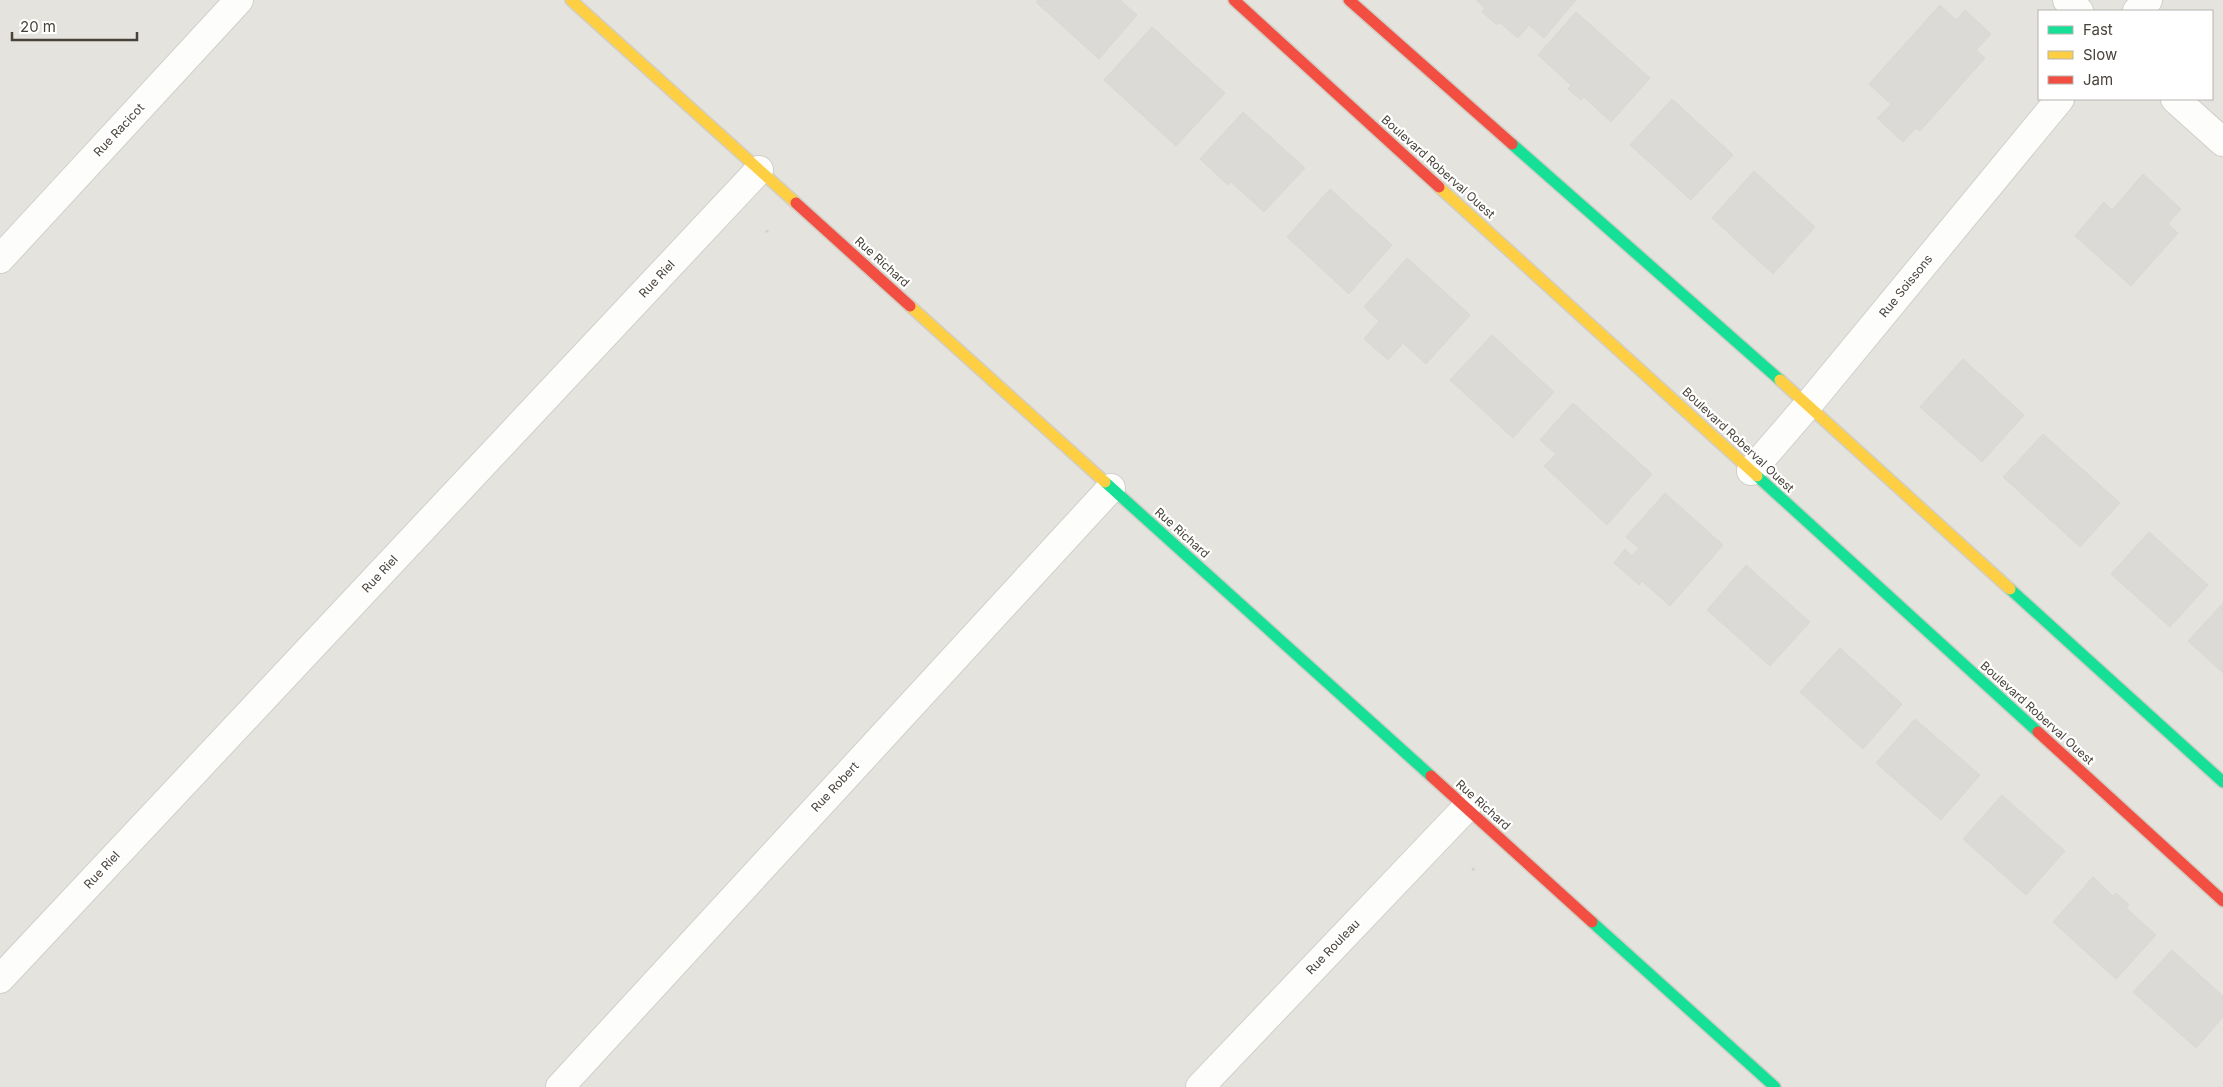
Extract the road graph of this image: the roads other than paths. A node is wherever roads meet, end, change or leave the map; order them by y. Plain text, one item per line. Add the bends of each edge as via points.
1 (239, 0) edge
2 (571, 0) edge
3 (1234, 0) edge
4 (1349, 0) edge
5 (2067, 0) edge
6 (2148, 0) edge
7 (2078, 10) edge
8 (2138, 10) edge
9 (2059, 100) edge
10 (2176, 100) edge
11 (2223, 142) edge
12 (759, 170) junction
13 (0, 259) edge
14 (1808, 404) junction
15 (1751, 471) junction
16 (1111, 488) junction
17 (2223, 782) edge
18 (1466, 808) junction
19 (2223, 901) edge
20 (0, 979) edge
21 (560, 1087) edge
22 (1200, 1087) edge
23 (1775, 1087) edge

1 - 13 street, Rue Racicot
2 - 12 street, Rue Richard
3 - 15 street, Boulevard Roberval Ouest
4 - 14 street
5 - 7 street
6 - 8 street
9 - 14 street, Rue Soissons
10 - 11 street
12 - 16 street, Rue Richard
12 - 20 street, Rue Riel
14 - 15 street, Rue Soissons
14 - 17 street
15 - 19 street, Boulevard Roberval Ouest
16 - 18 street, Rue Richard
16 - 21 street, Rue Robert
18 - 22 street, Rue Rouleau
18 - 23 street, Rue Richard

